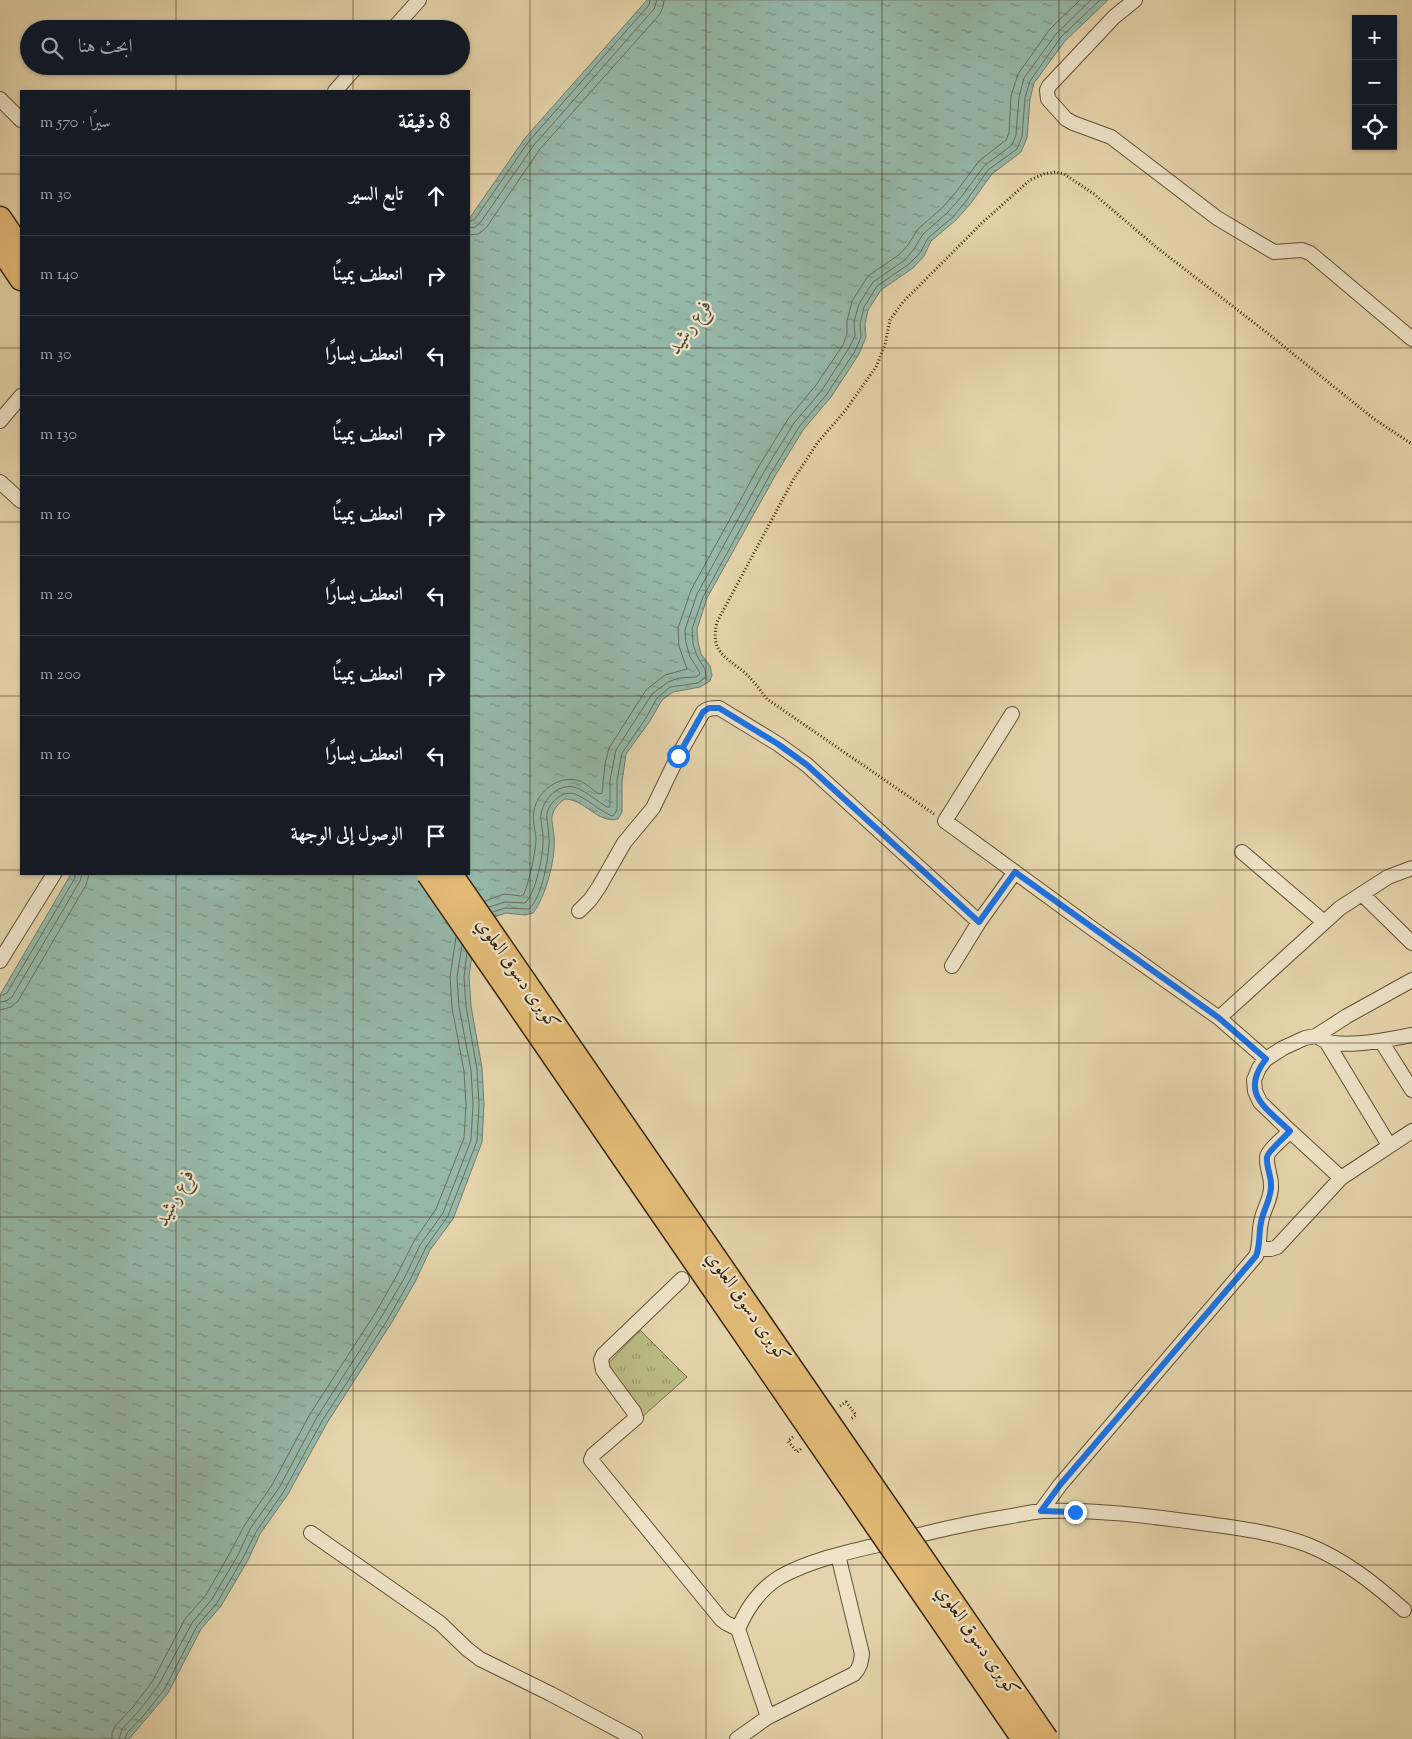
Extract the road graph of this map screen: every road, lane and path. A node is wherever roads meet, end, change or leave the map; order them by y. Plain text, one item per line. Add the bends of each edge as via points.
1 (418, 0) edge
2 (1134, 0) edge
3 (401, 20) edge
4 (349, 75) edge
5 (336, 90) edge
6 (0, 99) edge
7 (20, 119) edge
8 (0, 218) edge
9 (0, 248) edge
10 (20, 248) edge
11 (20, 278) edge
12 (1412, 339) edge
13 (20, 397) edge
14 (0, 421) edge
15 (1412, 444) edge
16 (0, 482) edge
17 (20, 500) edge
18 (1012, 714) dead end
19 (945, 821) junction
20 (1242, 852) dead end
21 (1412, 868) edge
22 (1015, 872) junction
23 (53, 875) edge
24 (429, 875) edge
25 (452, 875) edge
26 (1362, 894) junction
27 (579, 911) dead end
28 (979, 922) junction
29 (1324, 922) junction
30 (1412, 943) edge
31 (0, 961) edge
32 (952, 966) dead end
33 (1412, 980) edge
34 (1219, 1018) junction
35 (1412, 1035) edge
36 (1321, 1039) junction
37 (1381, 1041) junction
38 (1266, 1059) junction
39 (1412, 1090) edge
40 (1290, 1131) junction
41 (1412, 1131) edge
42 (1389, 1145) junction
43 (1341, 1178) junction
44 (1259, 1249) junction
45 (682, 1279) dead end
46 (846, 1402) dead end
47 (847, 1414) dead end
48 (788, 1441) dead end
49 (800, 1449) dead end
50 (1041, 1511) junction
51 (311, 1533) dead end
52 (838, 1555) junction
53 (1404, 1610) dead end
54 (738, 1629) junction
55 (768, 1717) junction
56 (635, 1739) edge
57 (737, 1739) edge
58 (1023, 1739) edge
59 (1047, 1739) edge

1 - 3 street
2 - 12 street via 1049,86 1048,99 1066,119 1111,137 1217,218 1260,245 1274,252 1302,250 1310,253
4 - 5 street
6 - 7 street
8 - 10 highway
9 - 11 highway
13 - 14 street
15 - 19 path via 1374,419 1094,194 1064,174 1055,172 1030,180 983,222 894,313 884,351 876,367 793,480 717,622 714,635 719,652 745,673 767,698
16 - 17 street
18 - 19 street
19 - 22 street
20 - 29 street
21 - 26 street via 1388,877
22 - 28 street
22 - 34 street
23 - 31 street
24 - 58 highway, كوبرى دسوق العلوي, bridge
25 - 59 highway, كوبرى دسوق العلوي, bridge
26 - 29 street
26 - 30 street
27 - 28 street via 599,887 624,843 653,808 703,712 719,708 807,765
28 - 32 street
29 - 34 street
33 - 36 street via 1347,1016
34 - 38 street
35 - 37 street
36 - 37 street via 1352,1043
36 - 38 street via 1304,1038
36 - 42 street
37 - 39 street
38 - 40 street via 1254,1080 1255,1091 1260,1102
40 - 43 street
40 - 44 street via 1267,1157 1271,1194 1261,1223
41 - 42 street
42 - 43 street
43 - 44 street via 1277,1247
44 - 50 street
45 - 54 street via 603,1355 603,1370 636,1418 591,1460 721,1619
46 - 47 path via 856,1415 851,1419
48 - 49 path via 797,1452
50 - 52 street via 960,1525
50 - 53 street via 1135,1515 1249,1530 1288,1539 1331,1556 1361,1574
51 - 56 street via 440,1623 480,1659
52 - 54 street via 779,1578 750,1604
52 - 55 street via 862,1654 861,1664 854,1674
54 - 55 street
55 - 57 street

